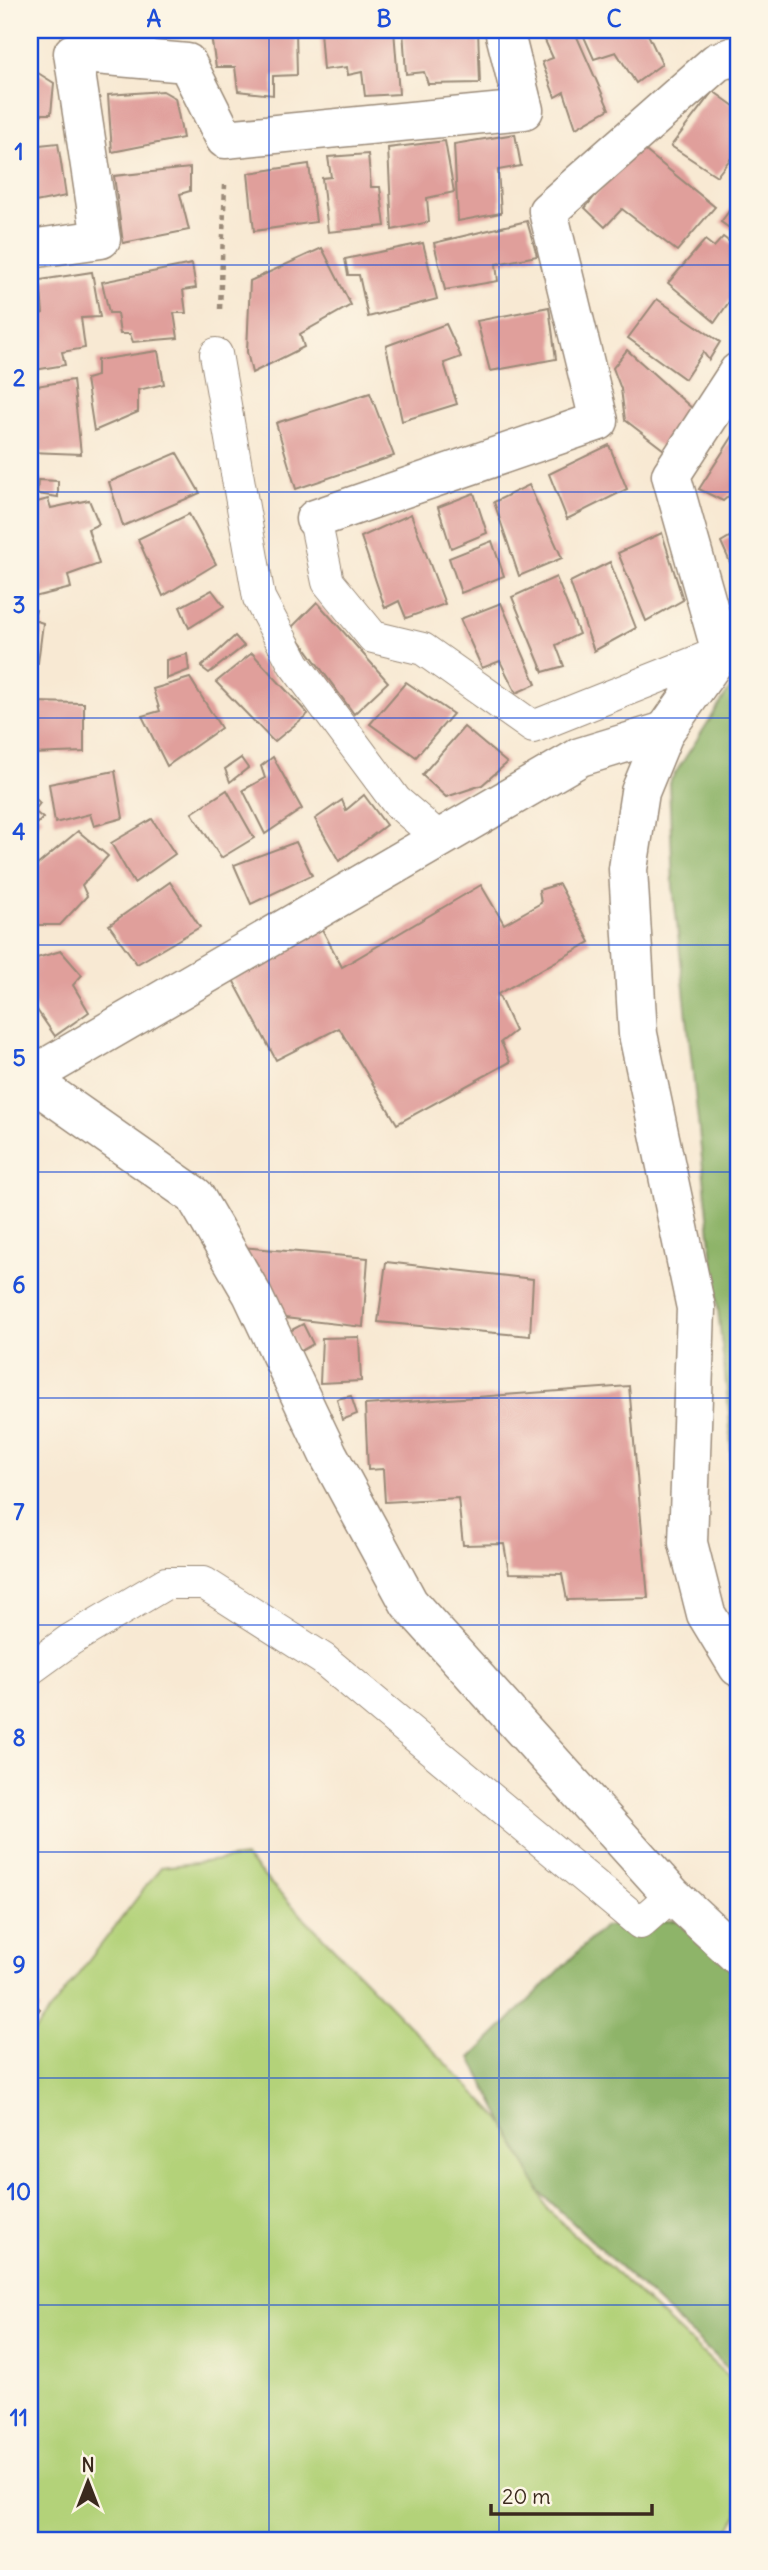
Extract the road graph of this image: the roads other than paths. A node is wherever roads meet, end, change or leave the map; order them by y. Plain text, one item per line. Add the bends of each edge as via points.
1 (504, 30) edge
2 (180, 46) edge
3 (738, 61) edge
4 (30, 249) edge
5 (216, 354) road end
6 (738, 372) edge
7 (314, 519) joint
8 (730, 648) edge
9 (665, 731) junction
10 (439, 838) junction
11 (30, 1078) edge
12 (738, 1667) edge
13 (30, 1669) edge
14 (672, 1895) junction
15 (738, 1956) edge

1 - 2 street via 524,110 225,139
2 - 4 street via 74,53 101,239
3 - 7 street via 734,56 717,62 548,211 599,421
5 - 10 lane via 259,598 294,664 396,801
6 - 8 street via 671,475
7 - 8 lane via 328,582 373,637 423,649 533,727
8 - 9 street
9 - 10 street via 580,758
9 - 12 street via 640,792 628,869 638,1034 696,1308 688,1543 706,1614
10 - 11 street
11 - 14 street via 195,1196 252,1293 328,1454 409,1603
13 - 14 lane via 166,1583 204,1583 323,1659 640,1923
14 - 15 street

